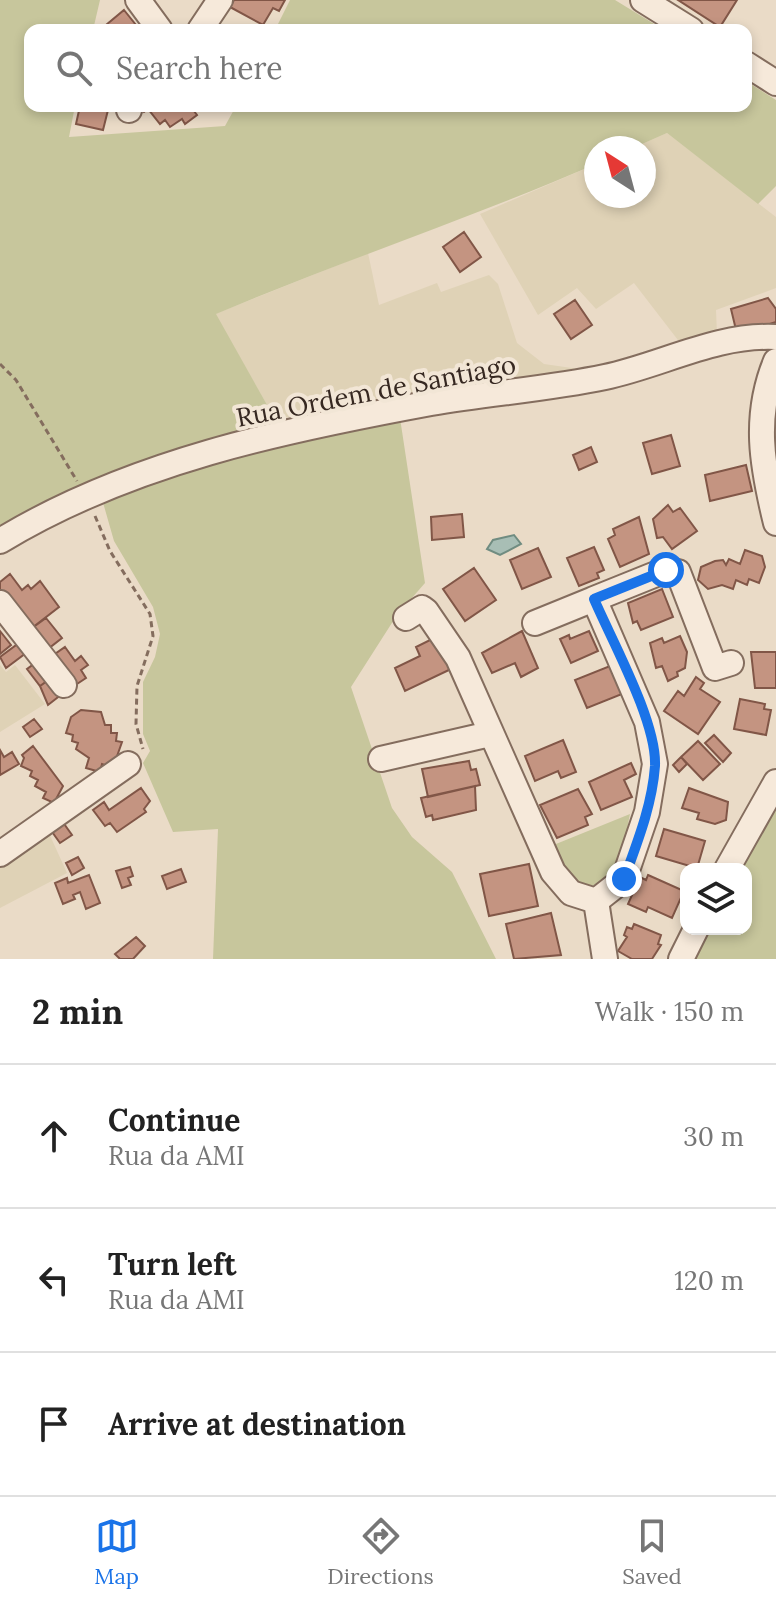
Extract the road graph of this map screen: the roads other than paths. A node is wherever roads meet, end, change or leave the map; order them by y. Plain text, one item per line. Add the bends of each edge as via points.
1 (138, 0) edge
2 (220, 0) edge
3 (643, 0) edge
4 (156, 24) edge
5 (204, 24) edge
6 (681, 24) edge
7 (752, 68) edge
8 (776, 83) edge
9 (776, 337) edge
10 (776, 361) edge
11 (776, 523) edge
12 (0, 541) edge
13 (594, 599) junction
14 (0, 603) edge
15 (406, 618) dead end
16 (535, 623) dead end
17 (731, 663) dead end
18 (64, 685) dead end
19 (490, 734) junction
20 (381, 759) dead end
21 (128, 764) road end
22 (776, 782) edge
23 (0, 854) edge
24 (730, 863) edge
25 (596, 901) junction
26 (693, 935) edge
27 (605, 959) edge
28 (681, 959) edge

1 - 4 street
2 - 5 street
3 - 6 street
7 - 8 street
9 - 12 street, Rua Ordem de Santiago via 708,346 607,377 431,403 214,452 85,494
10 - 11 street via 766,385 759,431
13 - 16 street
13 - 17 street via 666,570 678,572 715,668
13 - 25 street via 647,722 655,764 647,812 624,879
14 - 18 street
15 - 19 street via 422,608 426,611 458,658
19 - 20 street
19 - 25 street via 553,872 571,893
21 - 23 street
22 - 24 street
25 - 27 street
26 - 28 street

